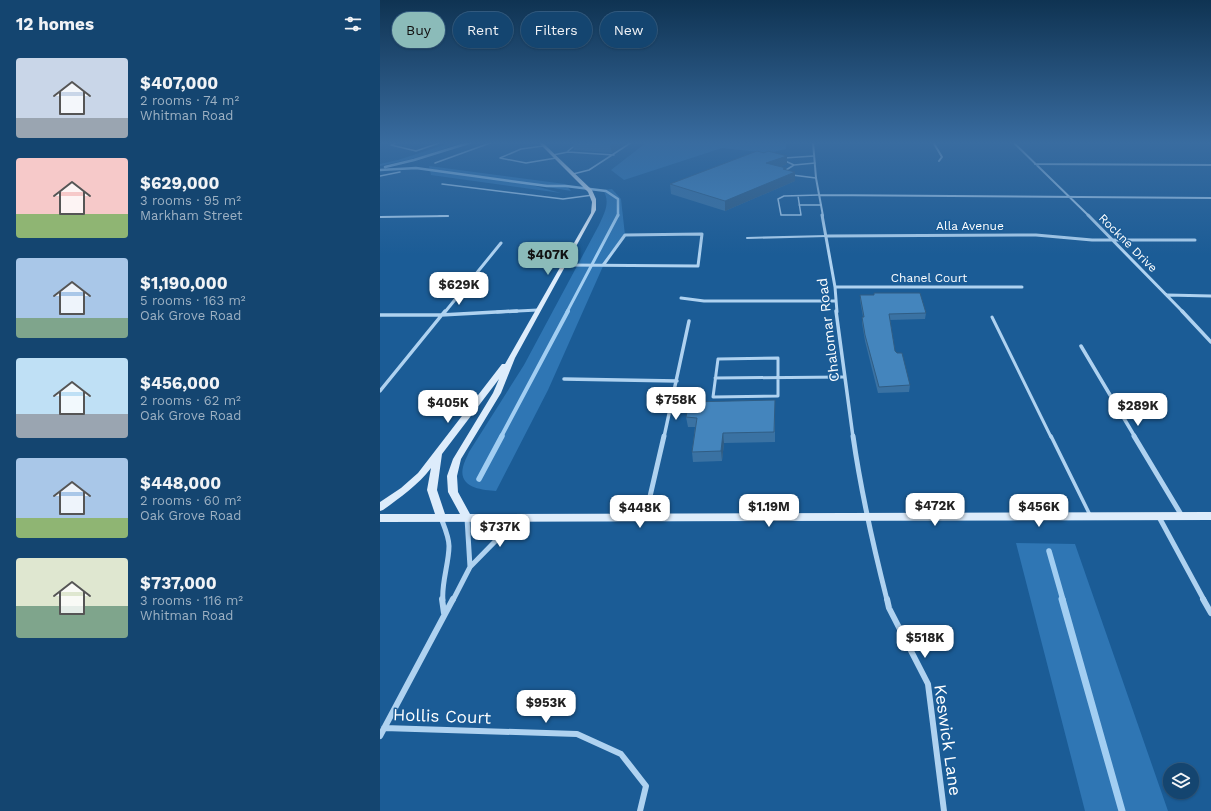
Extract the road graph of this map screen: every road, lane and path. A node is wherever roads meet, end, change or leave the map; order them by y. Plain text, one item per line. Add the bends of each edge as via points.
1 (579, 180) edge
2 (816, 180) edge
3 (1051, 180) edge
4 (442, 184) dead end
5 (591, 193) junction
6 (819, 195) junction
7 (798, 196) junction
8 (1067, 196) junction
9 (1211, 198) edge
10 (799, 205) junction
11 (821, 205) junction
12 (448, 216) dead end
13 (380, 217) edge
14 (827, 236) junction
15 (747, 238) dead end
16 (1114, 240) junction
17 (1195, 240) dead end
18 (501, 243) dead end
19 (604, 264) junction
20 (564, 265) junction
21 (835, 287) junction
22 (1022, 287) dead end
23 (1167, 295) junction
24 (1211, 296) edge
25 (681, 298) dead end
26 (835, 301) junction
27 (538, 310) junction
28 (380, 315) edge
29 (441, 315) junction
30 (992, 317) dead end
31 (689, 321) dead end
32 (1211, 342) edge
33 (1081, 346) dead end
34 (511, 358) junction
35 (778, 376) junction
36 (844, 377) junction
37 (715, 378) junction
38 (564, 379) dead end
39 (677, 381) junction
40 (380, 391) edge
41 (438, 454) junction
42 (380, 507) edge
43 (868, 516) junction
44 (1182, 516) junction
45 (1211, 516) edge
46 (519, 517) junction
47 (1091, 517) junction
48 (1159, 517) junction
49 (380, 518) edge
50 (441, 518) junction
51 (468, 518) junction
52 (645, 518) junction
53 (470, 567) junction
54 (444, 613) junction
55 (1211, 613) edge
56 (384, 728) junction
57 (380, 736) edge
58 (640, 811) edge
59 (944, 811) edge

1 - 5 street
2 - 6 street, Chalomar Road
3 - 8 street, Rockne Drive
4 - 5 lane via 563,199
5 - 20 street via 595,206 593,213
6 - 7 lane
6 - 8 street
6 - 11 street, Chalomar Road
7 - 10 lane
7 - 10 lane via 784,196 778,199 781,215 801,215
8 - 9 street
8 - 16 street, Rockne Drive
10 - 11 lane
11 - 14 street, Chalomar Road
12 - 13 lane
14 - 15 lane
14 - 16 street, Alla Avenue via 1036,235
14 - 21 street, Chalomar Road
16 - 17 street, Alla Avenue
16 - 23 street, Rockne Drive
18 - 29 street
19 - 19 street via 698,266 702,234 625,235
19 - 20 street
20 - 27 street
21 - 22 street, Chanel Court
21 - 26 street, Chalomar Road
23 - 24 street
23 - 32 street, Rockne Drive
25 - 26 street via 704,301
26 - 36 street, Chalomar Road
27 - 29 street
27 - 34 street
28 - 29 street
29 - 40 street
30 - 47 lane
31 - 39 street
33 - 44 street
34 - 41 street
34 - 51 street via 497,393 457,459 452,476 453,492
35 - 36 lane
35 - 37 lane
35 - 37 lane via 778,358 718,359
35 - 37 lane via 778,396 713,397
36 - 43 street, Chalomar Road via 860,485
38 - 39 street
39 - 52 street
41 - 42 street via 409,486
41 - 50 street via 432,490
43 - 47 street
43 - 52 street
43 - 59 street, Keswick Lane via 889,608 928,684
44 - 45 street
44 - 48 street
46 - 51 street
46 - 52 street
46 - 53 street
47 - 48 street
48 - 55 street
49 - 50 street
50 - 51 street
50 - 54 street via 449,544 442,594
51 - 53 street
53 - 54 street
54 - 56 street
56 - 57 street
56 - 58 street, Hollis Court via 577,734 621,754 646,786

